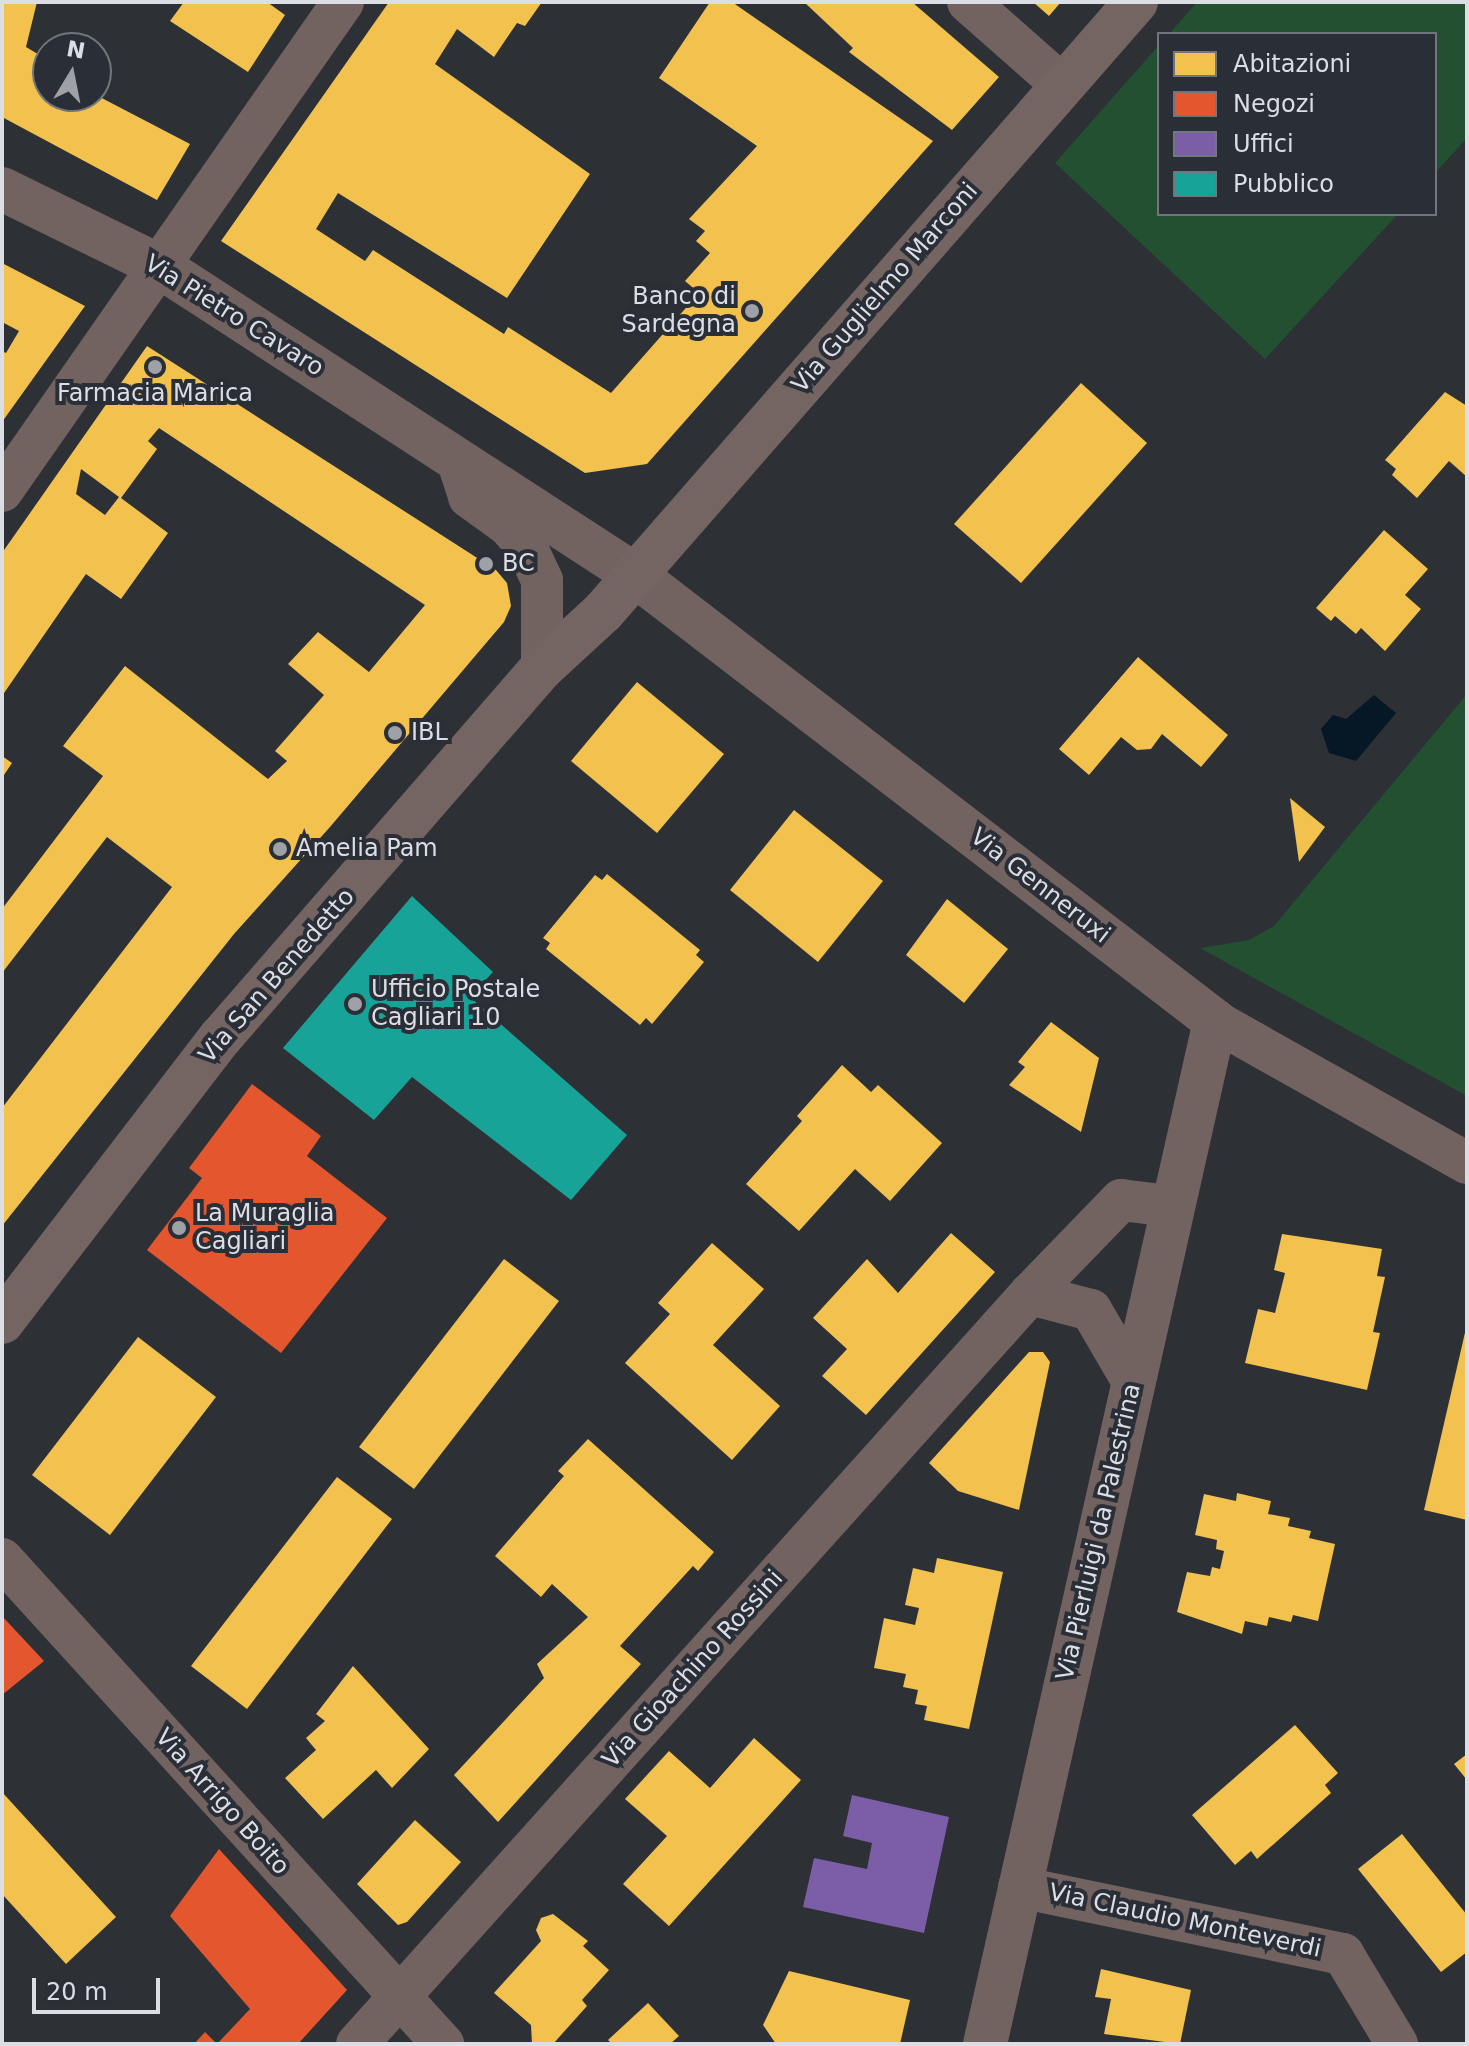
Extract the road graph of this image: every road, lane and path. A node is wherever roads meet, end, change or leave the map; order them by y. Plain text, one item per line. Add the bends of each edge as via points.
1 (343, 2) edge
2 (968, 2) edge
3 (1136, 2) edge
4 (1062, 85) junction
5 (2, 189) edge
6 (159, 266) junction
7 (457, 459) junction
8 (2, 491) edge
9 (635, 575) junction
10 (542, 668) junction
11 (1215, 1021) junction
12 (1467, 1163) edge
13 (1170, 1206) junction
14 (1030, 1294) junction
15 (2, 1322) edge
16 (1133, 1382) junction
17 (2, 1559) edge
18 (1019, 1887) junction
19 (399, 1996) junction
20 (357, 2044) edge
21 (443, 2044) edge
22 (985, 2044) edge
23 (1397, 2044) edge

1 - 6 street
2 - 4 street
3 - 4 main road, Via Guglielmo Marconi
4 - 9 main road, Via Guglielmo Marconi
5 - 6 street, Via Pietro Cavaro
6 - 7 street, Via Pietro Cavaro
6 - 8 street
7 - 9 street, Via Pietro Cavaro
7 - 10 street via 469,497 509,526 526,546 542,580
9 - 10 main road, Via San Benedetto
9 - 11 street, Via Genneruxi
10 - 15 main road, Via San Benedetto via 221,1037
11 - 12 street, Via Genneruxi
11 - 13 street, Via Pierluigi da Palestrina
13 - 14 street, Via Gioachino Rossini via 1121,1200
13 - 16 street, Via Pierluigi da Palestrina
14 - 16 street via 1091,1310
14 - 19 street, Via Gioachino Rossini
16 - 18 street, Via Pierluigi da Palestrina
17 - 19 street, Via Arrigo Boito
18 - 22 street, Via Pierluigi da Palestrina
18 - 23 street, Via Claudio Monteverdi via 1343,1954
19 - 20 street, Via Gioachino Rossini
19 - 21 street, Via Arrigo Boito

